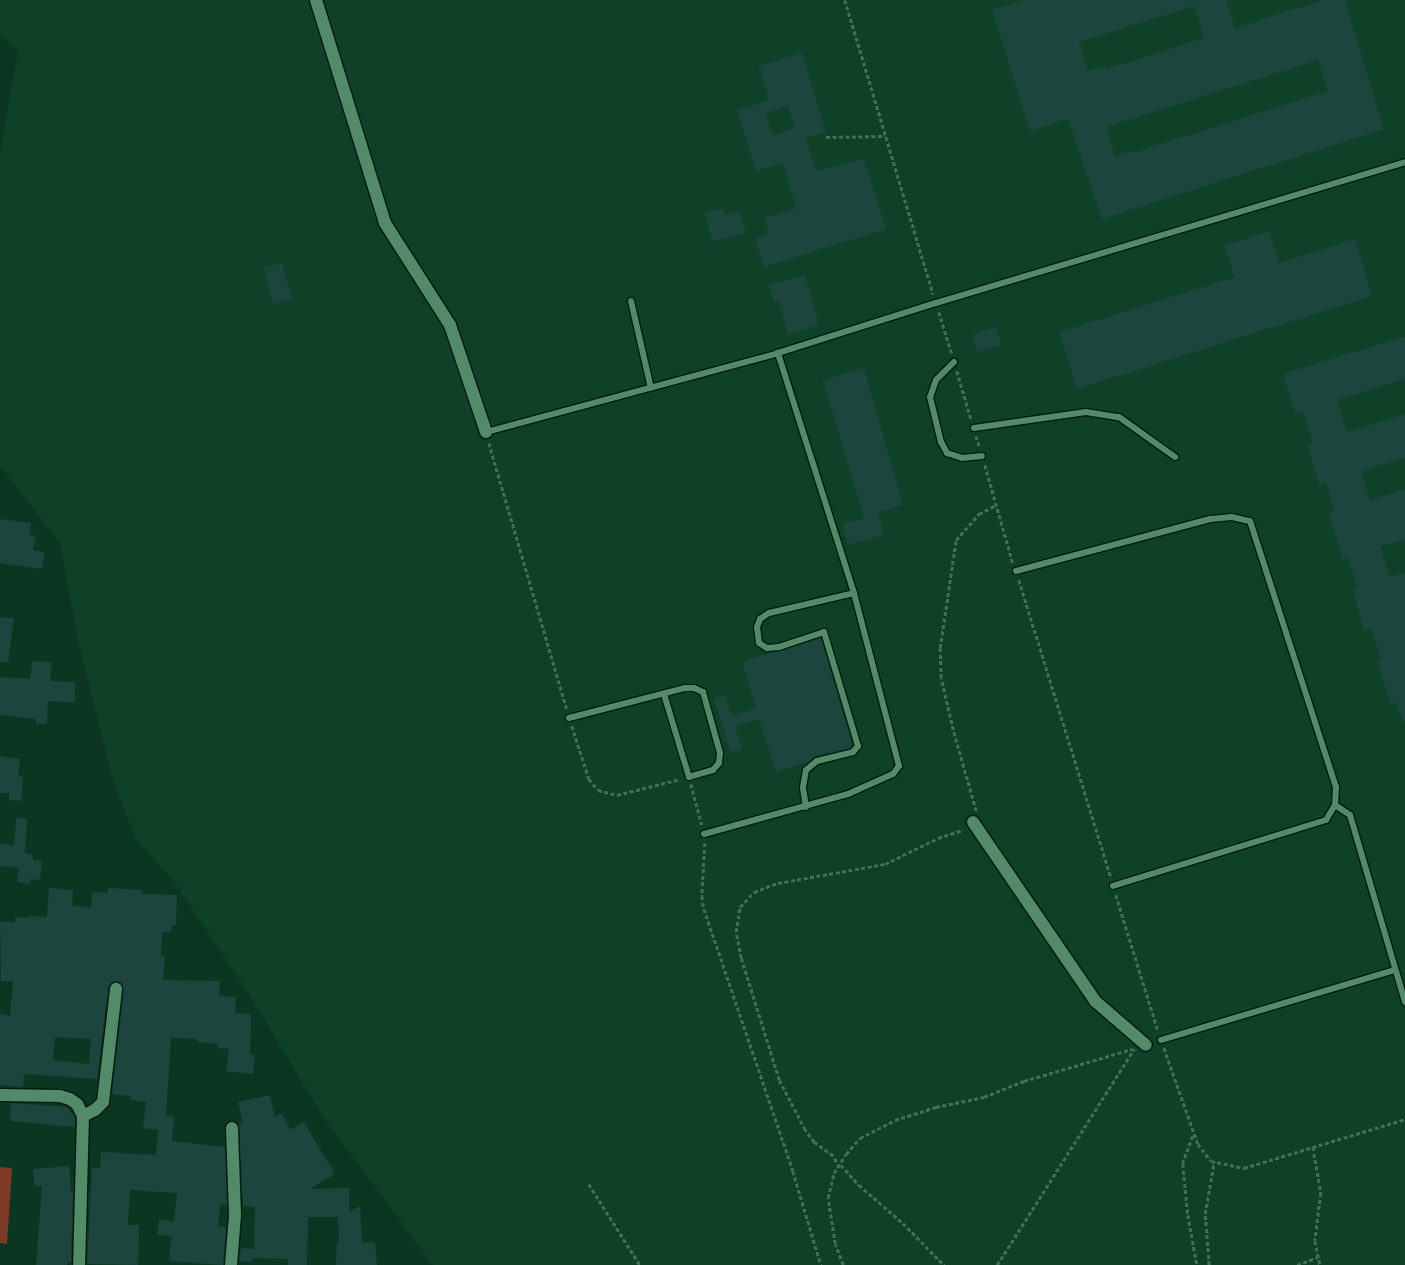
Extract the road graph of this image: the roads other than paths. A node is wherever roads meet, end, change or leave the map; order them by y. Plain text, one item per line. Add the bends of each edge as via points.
1 (316, 0) edge
2 (1405, 162) edge
3 (631, 301) dead end
4 (778, 353) junction
5 (954, 362) road end
6 (651, 388) junction
7 (974, 428) road end
8 (486, 432) joint
9 (982, 456) road end
10 (1175, 456) dead end
11 (1016, 571) road end
12 (854, 592) junction
13 (664, 694) junction
14 (569, 718) road end
15 (1335, 805) junction
16 (806, 806) junction
17 (973, 822) road end
18 (704, 834) road end
19 (1113, 886) road end
20 (1395, 970) junction
21 (116, 989) dead end
22 (1405, 1002) edge
23 (1161, 1040) road end
24 (1140, 1047) road end
25 (0, 1096) edge
26 (83, 1116) junction
27 (232, 1128) dead end
28 (79, 1265) edge
29 (231, 1265) edge

1 - 8 street via 384,223 450,325
2 - 4 lane
3 - 6 lane
4 - 6 lane
4 - 12 lane
5 - 9 lane via 936,380 930,397 941,442 947,453 962,458
6 - 8 lane
7 - 10 lane via 1086,412 1119,417
11 - 15 lane via 1210,519 1232,517 1250,521 1336,787
12 - 16 lane via 899,766 893,774 848,794
12 - 16 lane via 769,613 760,619 757,627 759,644 767,648 824,632 858,746 853,752 817,761 806,770 803,787
13 - 13 lane via 685,688 703,692 720,753 719,763 713,770 690,777
13 - 14 lane
15 - 19 lane via 1326,820
15 - 20 lane via 1350,815
16 - 18 lane
17 - 24 street via 1095,1001
20 - 22 lane
20 - 23 lane
21 - 26 street via 103,1102
25 - 26 street via 60,1096 77,1104
26 - 28 street
27 - 29 street via 235,1215

